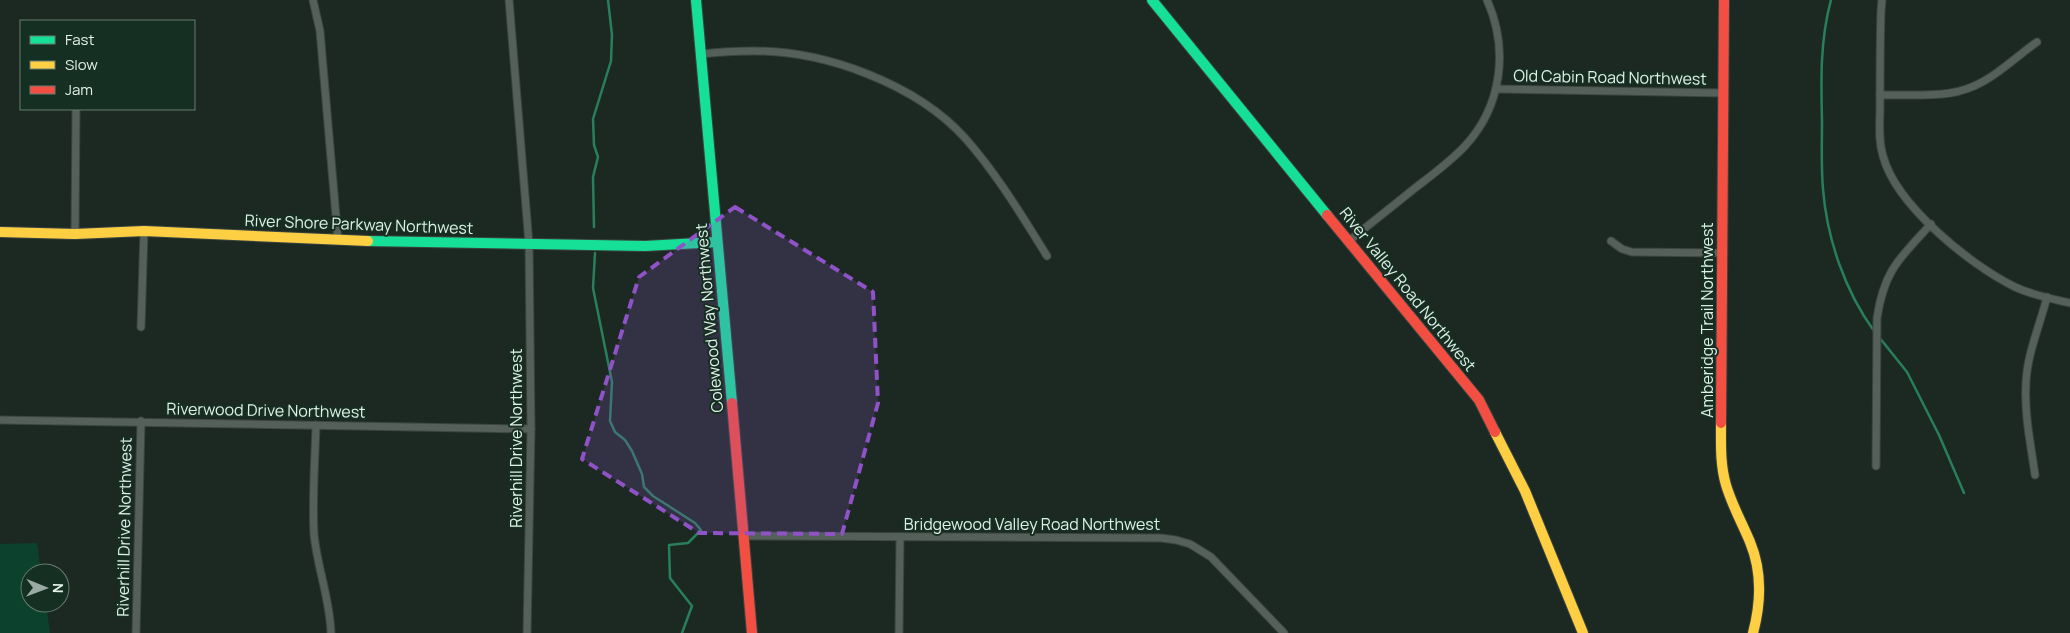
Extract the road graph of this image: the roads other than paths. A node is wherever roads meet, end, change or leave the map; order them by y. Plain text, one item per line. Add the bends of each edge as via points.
1 (313, 0) edge
2 (509, 0) edge
3 (696, 0) edge
4 (1152, 0) edge
5 (1487, 0) edge
6 (1724, 0) edge
7 (1882, 0) edge
8 (2037, 42) dead end
9 (701, 54) junction
10 (1496, 89) junction
11 (1723, 93) junction
12 (1880, 95) junction
13 (76, 110) edge
14 (1931, 224) junction
15 (144, 231) junction
16 (0, 232) edge
17 (75, 234) junction
18 (338, 240) junction
19 (1349, 241) junction
20 (1611, 241) dead end
21 (717, 242) junction
22 (529, 244) junction
23 (1722, 253) junction
24 (1047, 256) dead end
25 (2047, 297) junction
26 (2070, 303) edge
27 (141, 327) dead end
28 (0, 420) edge
29 (141, 422) junction
30 (316, 425) junction
31 (531, 429) junction
32 (1876, 466) dead end
33 (2036, 475) dead end
34 (743, 536) junction
35 (900, 537) junction
36 (136, 633) edge
37 (331, 633) edge
38 (527, 633) edge
39 (752, 633) edge
40 (899, 633) edge
41 (1284, 633) edge
42 (1583, 633) edge
43 (1754, 633) edge

1 - 18 street via 320,31
2 - 22 street
3 - 9 street, Colewood Way Northwest
4 - 19 street, River Valley Road Northwest
5 - 10 street via 1498,31 1500,49
6 - 11 street, Amberidge Trail Northwest
7 - 12 street
8 - 12 street via 1986,80 1962,90 1942,94
9 - 21 street, Colewood Way Northwest
9 - 24 street via 754,51 807,57 835,63 914,96 949,124 977,153
10 - 11 street, Old Cabin Road Northwest
10 - 19 street via 1485,119 1465,147
11 - 23 street, Amberidge Trail Northwest
12 - 14 street via 1880,140 1887,168 1902,195
13 - 17 street
14 - 25 street via 1990,274 2017,288
14 - 32 street via 1895,264 1880,296
15 - 17 street, River Shore Parkway Northwest
15 - 18 street, River Shore Parkway Northwest
15 - 27 street
16 - 17 street, River Shore Parkway Northwest
18 - 22 street, River Shore Parkway Northwest
19 - 42 street, River Valley Road Northwest via 1479,400 1525,491
20 - 23 street via 1632,252
21 - 22 street, River Shore Parkway Northwest via 645,246
21 - 34 street, Colewood Way Northwest
22 - 31 street, Riverhill Drive Northwest
23 - 43 street, Amberidge Trail Northwest via 1721,463 1729,498 1756,562 1759,591
25 - 26 street
25 - 33 street via 2026,382
28 - 29 street, Riverwood Drive Northwest
29 - 30 street, Riverwood Drive Northwest
29 - 36 street, Riverhill Drive Northwest
30 - 31 street, Riverwood Drive Northwest
30 - 37 street via 314,533 328,600
31 - 38 street, Riverhill Drive Northwest
34 - 35 street, Bridgewood Valley Road Northwest
34 - 39 street, Colewood Way Northwest
35 - 40 street
35 - 41 street, Bridgewood Valley Road Northwest via 1176,540 1190,544 1211,557

